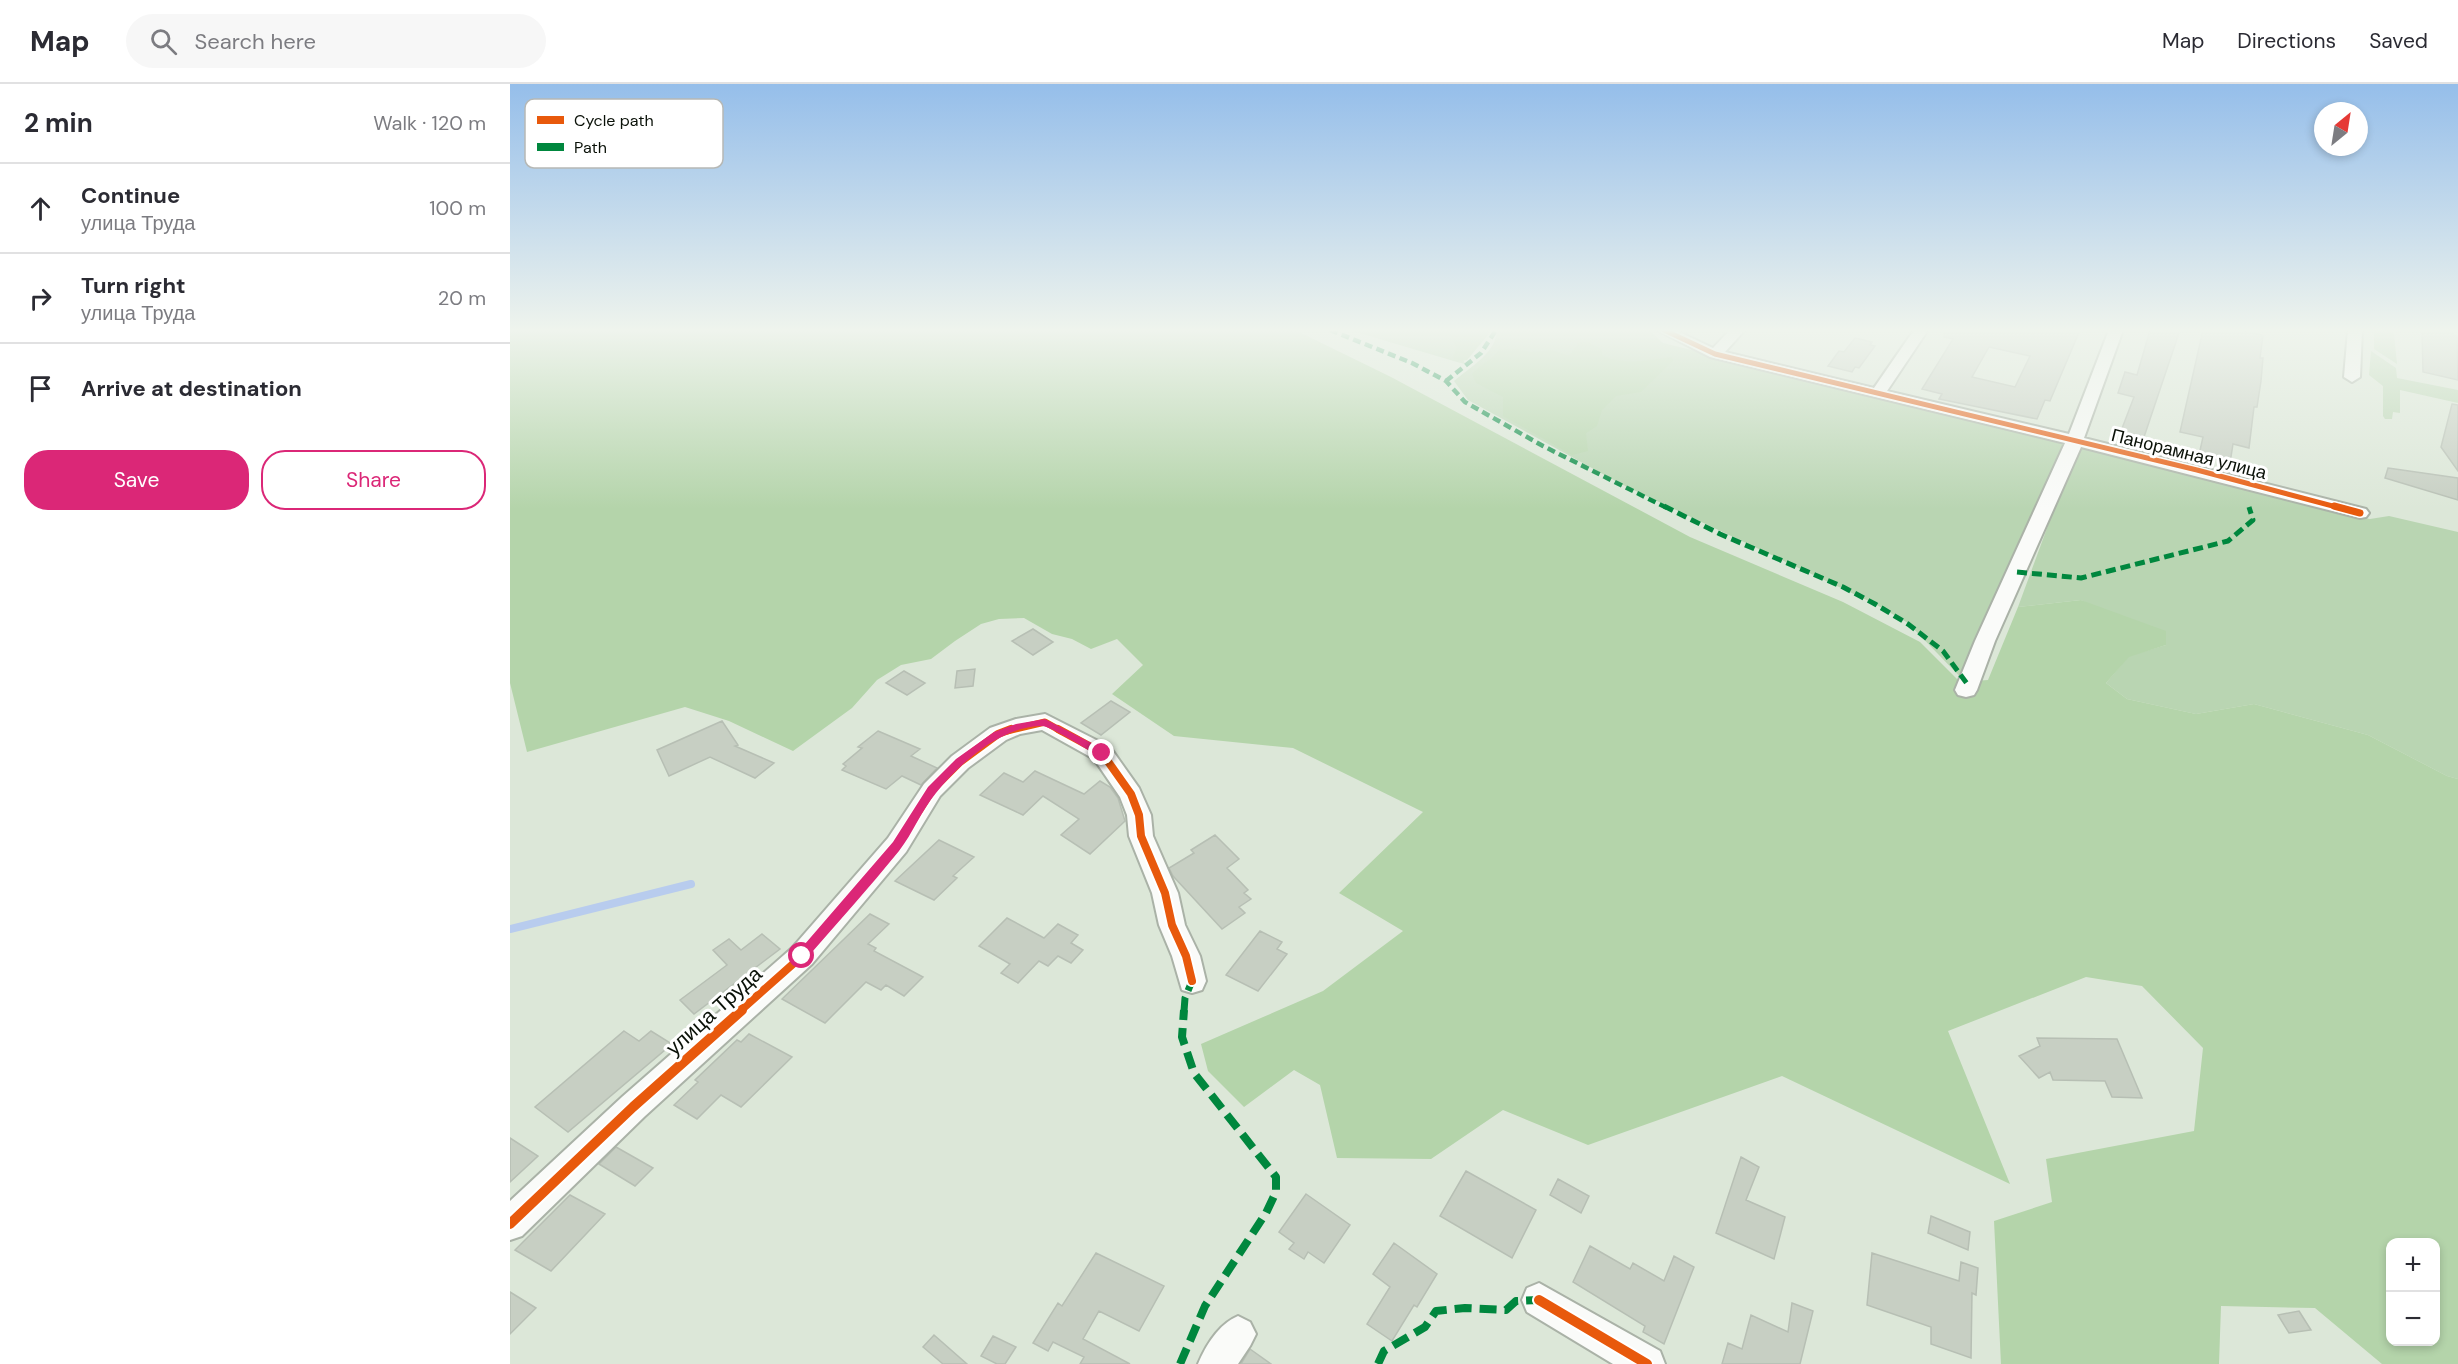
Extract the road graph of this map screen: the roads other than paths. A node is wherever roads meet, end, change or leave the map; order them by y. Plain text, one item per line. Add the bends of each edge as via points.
1 (1864, 390) edge
2 (1880, 390) edge
3 (2093, 390) edge
4 (1878, 393) junction
5 (2074, 440) junction
6 (2360, 513) dead end
7 (1966, 690) dead end
8 (1192, 981) dead end
9 (510, 1224) edge
10 (1539, 1300) dead end
11 (1238, 1334) dead end
12 (1216, 1364) edge
13 (1647, 1364) edge

1 - 4 street, Панорамная улица
2 - 4 street
3 - 5 street
4 - 5 street, Панорамная улица
5 - 6 street, Панорамная улица
5 - 7 street
8 - 9 street, улица Труда via 1131,794 1102,753 1045,722 1016,727 998,734 960,762 932,790 897,845 802,956 633,1107
10 - 13 street
11 - 12 street

